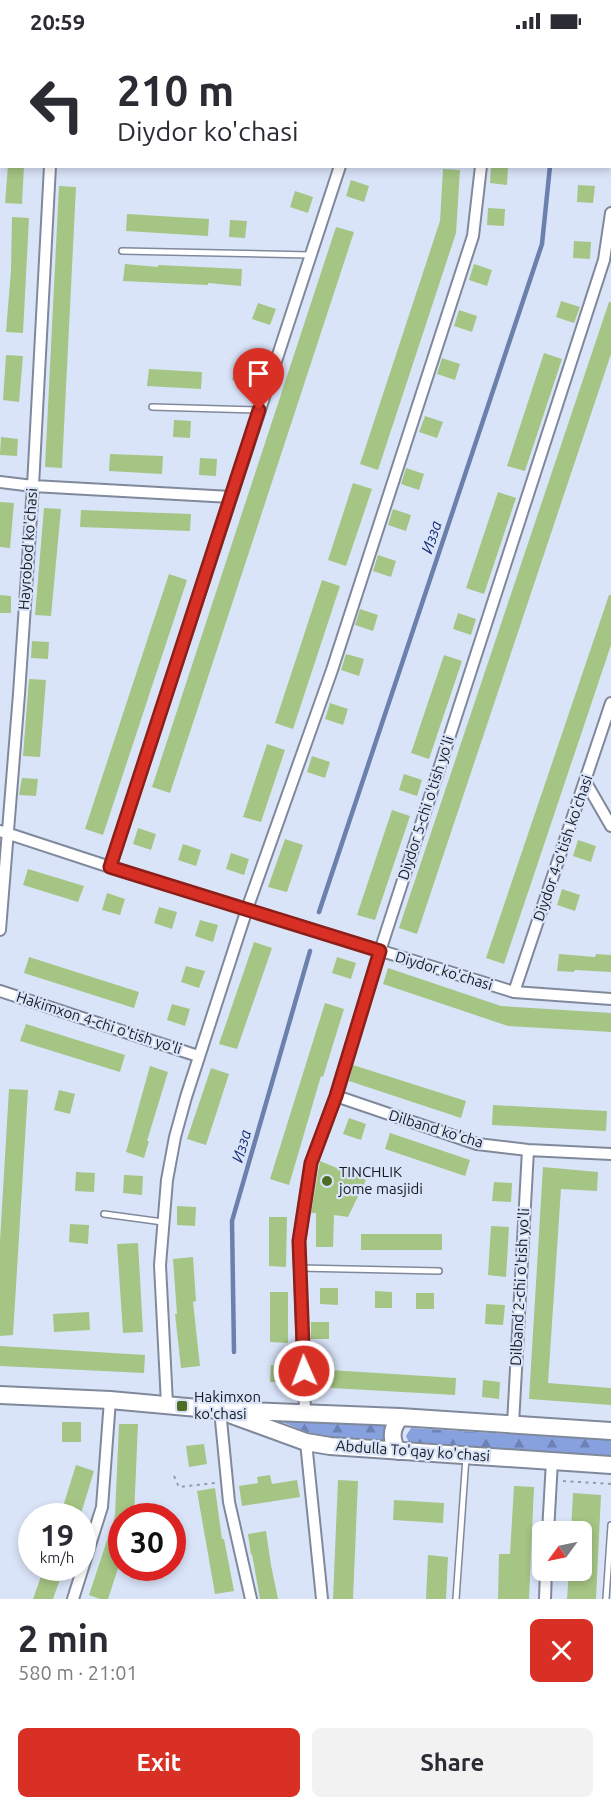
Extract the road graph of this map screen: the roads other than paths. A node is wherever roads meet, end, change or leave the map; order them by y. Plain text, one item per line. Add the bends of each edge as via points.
1 (50, 168) edge
2 (339, 168) edge
3 (480, 168) edge
4 (611, 213) edge
5 (122, 251) dead end
6 (312, 255) junction
7 (608, 260) edge
8 (152, 406) dead end
9 (259, 410) junction
10 (0, 482) edge
11 (33, 486) junction
12 (231, 496) junction
13 (611, 703) edge
14 (585, 781) junction
15 (611, 826) edge
16 (3, 831) edge
17 (110, 867) junction
18 (247, 909) junction
19 (0, 930) edge
20 (380, 951) junction
21 (0, 991) edge
22 (514, 992) junction
23 (611, 999) edge
24 (198, 1056) junction
25 (336, 1096) junction
26 (528, 1150) junction
27 (611, 1154) edge
28 (104, 1214) dead end
29 (163, 1222) junction
30 (300, 1268) junction
31 (439, 1271) dead end
32 (0, 1395) edge
33 (110, 1400) junction
34 (167, 1404) junction
35 (220, 1410) junction
36 (305, 1412) junction
37 (400, 1417) junction
38 (513, 1424) junction
39 (611, 1431) edge
40 (306, 1442) junction
41 (398, 1451) junction
42 (466, 1455) junction
43 (552, 1461) junction
44 (611, 1465) edge
45 (549, 1521) edge
46 (611, 1525) edge
47 (546, 1581) edge
48 (73, 1599) edge
49 (251, 1599) edge
50 (322, 1599) edge
51 (456, 1599) edge
52 (545, 1599) edge
53 (606, 1599) edge

1 - 11 street, Hayrobod ko'chasi
2 - 6 street
3 - 18 street via 473,236 332,670
4 - 7 street, Diydor 5-chi o'tish yo'li
5 - 6 lane
6 - 9 street
7 - 20 street, Diydor 5-chi o'tish yo'li
8 - 9 lane
9 - 12 street
10 - 11 street
11 - 12 street
11 - 16 street, Hayrobod ko'chasi via 19,694
12 - 17 street
13 - 14 street, Diydor 4-o'tish ko'chasi
14 - 15 street
14 - 22 street, Diydor 4-o'tish ko'chasi
16 - 17 street, Diydor ko'chasi
16 - 19 street, Hayrobod ko'chasi
17 - 18 street, Diydor ko'chasi
18 - 20 street, Diydor ko'chasi
18 - 24 street
20 - 22 street, Diydor ko'chasi
20 - 25 street, Diydor 5-chi o'tish yo'li
21 - 24 street, Hakimxon 4-chi o'tish yo'li
22 - 23 street, Diydor ko'chasi
24 - 29 street via 175,1137
25 - 26 street, Dilband ko'cha via 477,1144
25 - 30 street, Diydor 5-chi o'tish yo'li via 311,1163 299,1241
26 - 27 street, Dilband ko'cha
26 - 38 street, Dilband 2-chi o'tish yo'li
28 - 29 lane
29 - 34 street via 160,1266
30 - 31 lane
30 - 36 street, Diydor 5-chi o'tish yo'li
32 - 33 street, Abdulla To'qay ko'chasi
33 - 34 street, Abdulla To'qay ko'chasi
33 - 48 street via 102,1507
34 - 35 street, Abdulla To'qay ko'chasi
35 - 36 street, Abdulla To'qay ko'chasi
35 - 40 street, Abdulla To'qay ko'chasi
35 - 49 street via 229,1502
36 - 37 street, Abdulla To'qay ko'chasi
37 - 38 street, Abdulla To'qay ko'chasi
37 - 41 street via 392,1434
38 - 39 street, Abdulla To'qay ko'chasi
40 - 41 street, Abdulla To'qay ko'chasi
40 - 50 street
41 - 42 street, Abdulla To'qay ko'chasi
42 - 43 street, Abdulla To'qay ko'chasi
42 - 51 lane
43 - 44 street, Abdulla To'qay ko'chasi
43 - 45 street
46 - 53 lane
47 - 52 street

